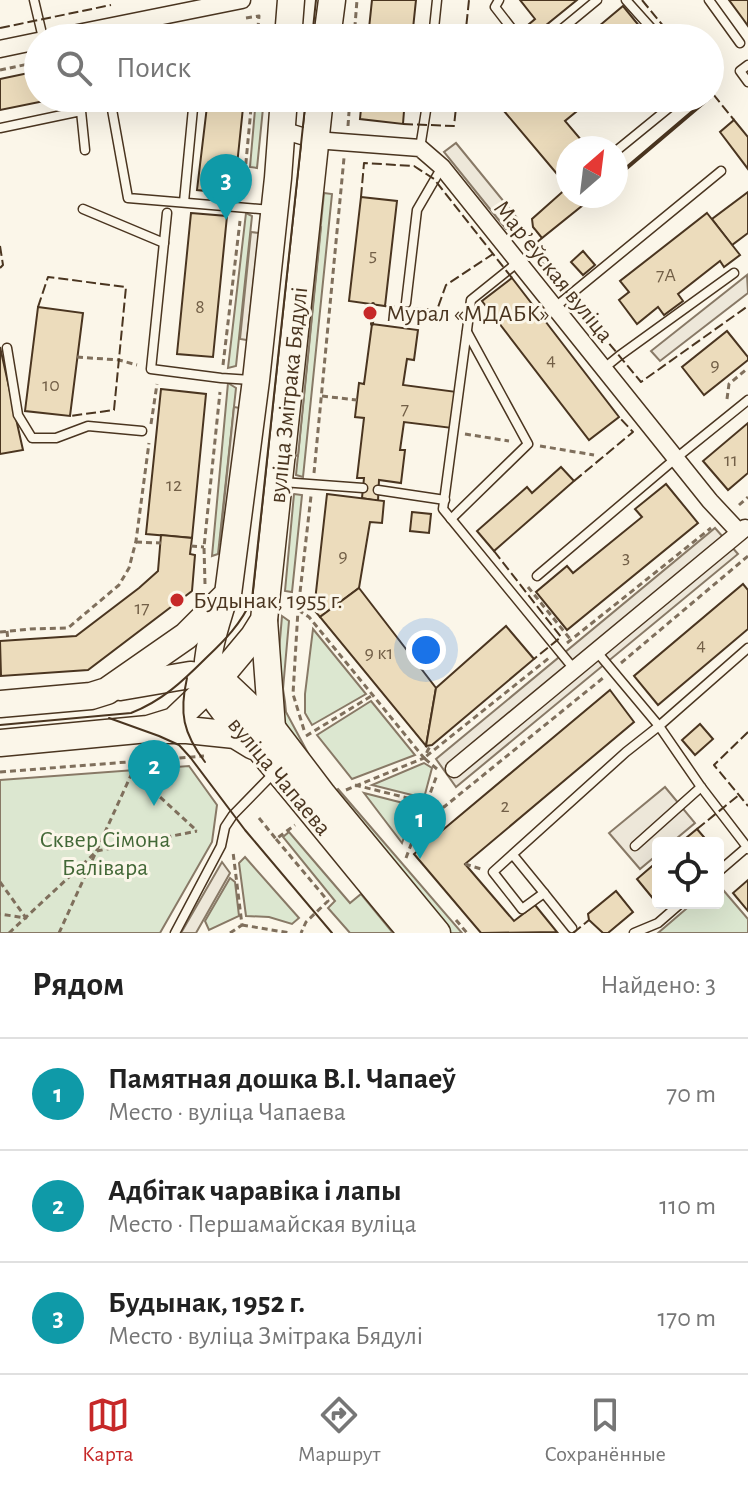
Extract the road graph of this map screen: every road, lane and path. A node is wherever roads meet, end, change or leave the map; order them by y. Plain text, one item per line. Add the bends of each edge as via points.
1 (34, 0) edge
2 (242, 0) edge
3 (291, 0) edge
4 (332, 0) edge
5 (357, 0) edge
6 (437, 0) edge
7 (499, 0) edge
8 (597, 0) edge
9 (626, 0) edge
10 (709, 0) edge
11 (259, 16) dead end
12 (40, 24) edge
13 (123, 24) edge
14 (258, 24) edge
15 (289, 24) edge
16 (329, 24) edge
17 (355, 24) edge
18 (434, 24) edge
19 (508, 24) edge
20 (568, 24) edge
21 (647, 24) edge
22 (740, 43) dead end
23 (24, 44) edge
24 (0, 49) edge
25 (24, 65) edge
26 (748, 65) edge
27 (0, 70) edge
28 (748, 82) edge
29 (76, 112) edge
30 (81, 112) edge
31 (112, 112) edge
32 (193, 112) edge
33 (251, 112) edge
34 (283, 112) edge
35 (318, 112) edge
36 (349, 112) edge
37 (426, 112) edge
38 (664, 112) edge
39 (0, 128) edge
40 (282, 130) junction
41 (347, 131) dead end
42 (315, 140) junction
43 (628, 141) edge
44 (420, 148) junction
45 (85, 150) dead end
46 (344, 158) dead end
47 (442, 167) junction
48 (721, 171) dead end
49 (184, 202) junction
50 (242, 207) junction
51 (83, 209) dead end
52 (274, 210) junction
53 (167, 213) dead end
54 (164, 243) junction
55 (516, 261) junction
56 (734, 273) dead end
57 (406, 303) dead end
58 (553, 308) junction
59 (467, 331) junction
60 (7, 348) dead end
61 (77, 357) dead end
62 (748, 368) edge
63 (155, 370) junction
64 (603, 370) junction
65 (221, 378) junction
66 (256, 380) junction
67 (322, 396) junction
68 (357, 400) dead end
69 (748, 400) edge
70 (725, 419) junction
71 (142, 431) dead end
72 (675, 459) junction
73 (278, 481) junction
74 (313, 483) junction
75 (363, 488) dead end
76 (378, 490) dead end
77 (445, 500) junction
78 (451, 519) junction
79 (745, 532) edge
80 (136, 541) junction
81 (161, 543) dead end
82 (191, 546) dead end
83 (204, 547) junction
84 (537, 576) joint
85 (214, 594) junction
86 (298, 610) junction
87 (264, 620) junction
88 (7, 631) junction
89 (0, 632) edge
90 (571, 640) dead end
91 (8, 641) dead end
92 (748, 648) edge
93 (597, 652) junction
94 (575, 669) junction
95 (212, 680) junction
96 (110, 689) junction
97 (373, 695) junction
98 (0, 704) edge
99 (659, 726) junction
100 (148, 729) junction
101 (0, 743) edge
102 (431, 744) dead end
103 (270, 749) junction
104 (217, 756) dead end
105 (424, 758) junction
106 (137, 762) junction
107 (454, 769) dead end
108 (0, 772) edge
109 (340, 781) dead end
110 (701, 787) junction
111 (259, 818) dead end
112 (296, 818) dead end
113 (276, 839) junction
114 (635, 846) dead end
115 (747, 848) edge
116 (227, 849) dead end
117 (97, 851) junction
118 (513, 855) junction
119 (724, 867) edge
120 (0, 882) edge
121 (544, 893) junction
122 (674, 909) edge
123 (0, 914) edge
124 (26, 918) junction
125 (443, 922) edge
126 (242, 925) junction
127 (572, 928) dead end
128 (9, 933) edge
129 (59, 933) edge
130 (175, 933) edge
131 (230, 933) edge
132 (290, 933) edge
133 (301, 933) edge
134 (412, 933) edge
135 (467, 933) edge
136 (634, 933) edge

1 - 12 lane
2 - 13 street
3 - 15 main road
4 - 16 main road
5 - 17 path
6 - 18 lane
7 - 19 lane via 495,7
8 - 20 lane
9 - 21 lane
10 - 22 lane
11 - 14 path
23 - 24 street
25 - 27 path
26 - 28 lane via 740,71
29 - 39 lane
30 - 45 lane
31 - 49 lane via 128,198
32 - 49 lane
33 - 50 path
34 - 40 main road, вуліца Змітрака Бядулі
35 - 42 main road, вуліца Змітрака Бядулі
36 - 41 path
37 - 44 lane
38 - 43 lane
40 - 42 street
40 - 52 main road, вуліца Змітрака Бядулі
42 - 44 street
42 - 73 main road, вуліца Змітрака Бядулі
44 - 47 street, Марʼеўская вуліца
46 - 67 path
47 - 55 street, Марʼеўская вуліца
47 - 57 lane via 417,210
48 - 58 lane
49 - 50 lane
50 - 52 lane
50 - 65 path
51 - 54 lane
52 - 66 main road, вуліца Змітрака Бядулі
53 - 54 lane
54 - 63 lane
55 - 58 street, Марʼеўская вуліца
55 - 59 lane via 471,300
56 - 64 lane
58 - 64 street, Марʼеўская вуліца
59 - 77 lane
59 - 78 lane via 528,444
60 - 71 lane via 18,415 32,438 56,438 88,426
61 - 63 path
62 - 70 path via 729,384
63 - 65 lane
63 - 80 path
64 - 72 street, Марʼеўская вуліца
65 - 66 lane
65 - 83 path
66 - 85 main road, вуліца Змітрака Бядулі via 228,594
67 - 68 path
67 - 74 path
69 - 70 lane
70 - 72 lane
72 - 79 street, Марʼеўская вуліца via 724,518
72 - 84 lane
73 - 74 lane
73 - 87 main road, вуліца Змітрака Бядулі
74 - 75 lane
74 - 86 path
76 - 77 lane
77 - 78 lane via 443,509
78 - 94 lane
79 - 93 street
80 - 81 path
80 - 88 path via 119,585 68,628
82 - 83 path
83 - 85 path
84 - 90 path via 527,585
85 - 95 main road
85 - 96 main road via 186,636
86 - 97 path
86 - 97 path via 293,694 306,736
87 - 95 main road
87 - 103 main road, вуліца Змітрака Бядулі
88 - 89 path
88 - 91 path
92 - 99 lane
93 - 94 street
93 - 99 lane
94 - 107 street
95 - 96 main road via 190,675
95 - 100 main road via 174,721
95 - 103 main road, вуліца Чапаева
96 - 98 main road via 91,696
97 - 105 path
99 - 110 lane
99 - 118 lane
100 - 101 main road
100 - 103 main road via 235,735
102 - 105 path
103 - 125 main road, вуліца Чапаева via 323,795
103 - 130 lane via 267,782 225,827 221,846
103 - 134 main road, вуліца Чапаева
104 - 106 path
105 - 109 path via 346,790
106 - 108 path
106 - 117 path
106 - 117 path via 159,796 197,831
110 - 114 lane
110 - 115 lane
111 - 113 path
112 - 113 path via 296,825
113 - 133 path via 328,901
115 - 119 lane
116 - 126 path via 234,853
117 - 124 path
117 - 129 path
118 - 121 lane
118 - 121 lane via 493,872 522,909
120 - 124 path
121 - 127 lane
122 - 136 lane
123 - 124 path
124 - 128 path
125 - 135 path
126 - 131 path
126 - 132 path

